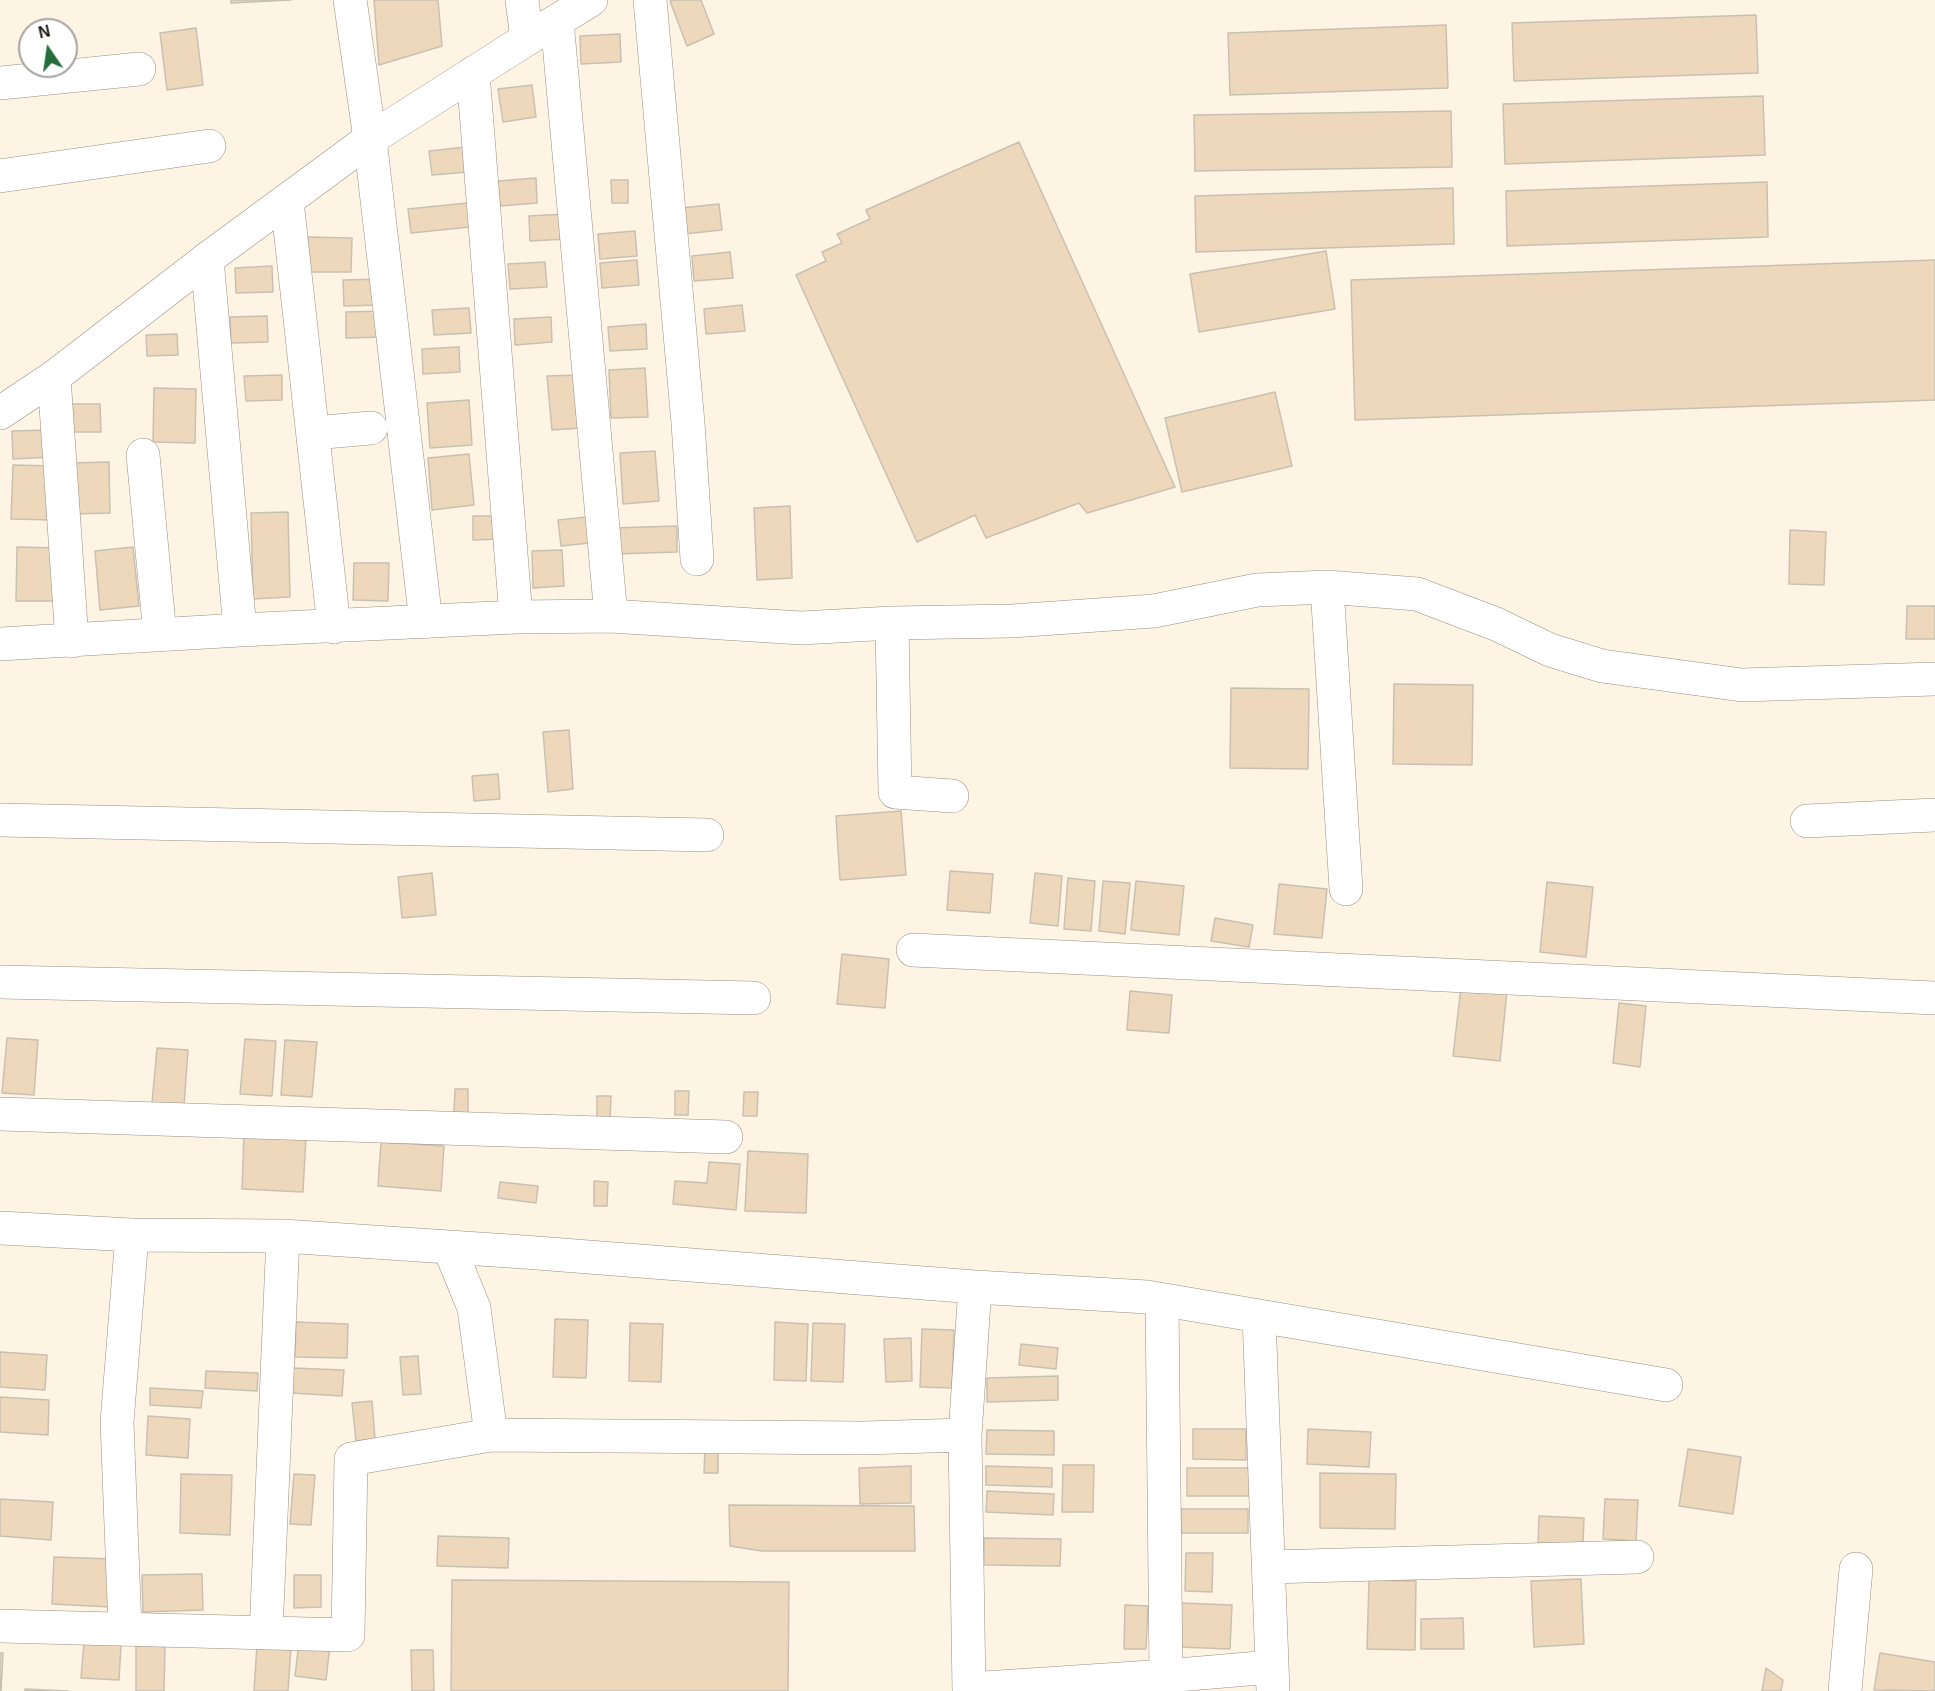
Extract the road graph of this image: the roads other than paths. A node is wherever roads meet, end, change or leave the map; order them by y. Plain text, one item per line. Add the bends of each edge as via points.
1 (350, 0) edge
2 (522, 0) edge
3 (591, 0) edge
4 (650, 0) edge
5 (557, 21) junction
6 (527, 39) junction
7 (139, 69) dead end
8 (473, 73) junction
9 (0, 83) edge
10 (370, 139) junction
11 (209, 146) dead end
12 (0, 176) edge
13 (286, 201) junction
14 (207, 259) junction
15 (54, 377) junction
16 (0, 413) edge
17 (371, 429) dead end
18 (313, 433) junction
19 (143, 455) dead end
20 (697, 559) dead end
21 (1327, 587) junction
22 (611, 616) junction
23 (516, 617) junction
24 (426, 622) junction
25 (892, 623) junction
26 (334, 627) junction
27 (240, 630) junction
28 (160, 635) junction
29 (72, 641) junction
30 (0, 644) edge
31 (1935, 679) edge
32 (952, 796) dead end
33 (1935, 815) edge
34 (0, 820) edge
35 (1807, 821) dead end
36 (707, 835) dead end
37 (1346, 889) dead end
38 (913, 950) dead end
39 (0, 982) edge
40 (754, 998) dead end
41 (1935, 998) edge
42 (0, 1114) edge
43 (726, 1137) dead end
44 (0, 1228) edge
45 (132, 1235) junction
46 (283, 1236) junction
47 (449, 1247) junction
48 (975, 1287) junction
49 (1161, 1300) junction
50 (1259, 1316) junction
51 (1666, 1385) dead end
52 (491, 1435) junction
53 (965, 1435) junction
54 (1637, 1557) dead end
55 (1269, 1567) junction
56 (1856, 1569) dead end
57 (0, 1626) edge
58 (125, 1629) junction
59 (266, 1633) junction
60 (1166, 1676) junction
61 (1272, 1679) edge
62 (969, 1690) edge
63 (1845, 1691) edge

1 - 10 street
2 - 6 street
3 - 5 street
4 - 20 street
5 - 6 street
5 - 22 street
6 - 8 street
7 - 9 street
8 - 10 street
8 - 23 street
10 - 13 street
10 - 24 street
11 - 12 street
13 - 14 street
13 - 18 street
14 - 15 street
14 - 27 street
15 - 16 street
15 - 29 street
17 - 18 street
18 - 26 street
19 - 28 street
21 - 25 street via 1257,590 1154,611 1011,621
21 - 31 street via 1417,594 1496,624 1550,650 1602,666 1742,684
21 - 37 street
22 - 23 street
22 - 25 street via 801,628
23 - 24 street
24 - 26 street
25 - 32 street via 895,792
26 - 27 street
27 - 28 street
28 - 29 street
29 - 30 street
33 - 35 street
34 - 36 street
38 - 41 street
39 - 40 street
42 - 43 street
44 - 45 street
45 - 46 street
45 - 58 street via 117,1422
46 - 47 street
46 - 59 street
47 - 48 street
47 - 52 street via 474,1308
48 - 49 street
48 - 53 street
49 - 50 street
49 - 60 street
50 - 51 street
50 - 55 street
52 - 53 street
52 - 59 street via 351,1459 348,1635
53 - 62 street
54 - 55 street
55 - 61 street
56 - 63 street
57 - 58 street
58 - 59 street
60 - 61 street
60 - 62 street

